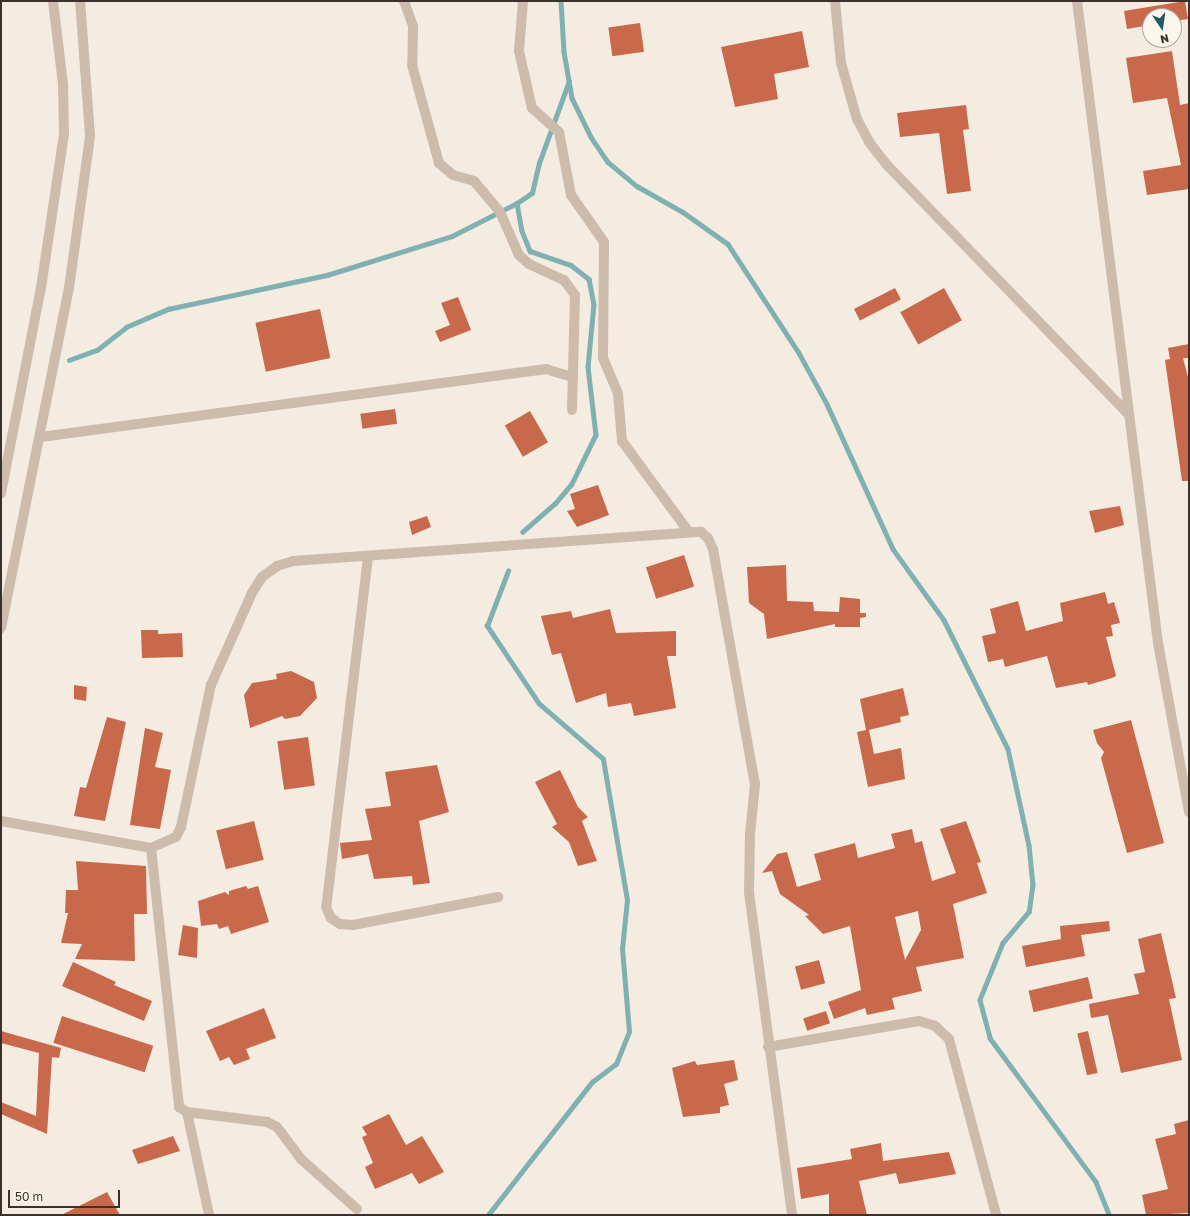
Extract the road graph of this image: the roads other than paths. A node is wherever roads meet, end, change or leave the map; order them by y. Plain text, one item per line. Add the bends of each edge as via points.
1 (53, 1) edge
2 (80, 1) edge
3 (404, 1) edge
4 (523, 1) edge
5 (835, 1) edge
6 (1077, 1) edge
7 (573, 377) junction
8 (572, 410) dead end
9 (1127, 413) junction
10 (41, 437) junction
11 (1, 493) edge
12 (688, 531) junction
13 (368, 556) junction
14 (1, 628) edge
15 (1189, 812) edge
16 (1, 820) edge
17 (151, 848) junction
18 (498, 897) dead end
19 (768, 1047) junction
20 (187, 1112) junction
21 (357, 1209) dead end
22 (209, 1215) edge
23 (792, 1215) edge
24 (996, 1215) edge

1 - 11 street via 63,84 64,134 41,288
2 - 10 street via 90,136 69,288
3 - 7 street via 413,26 412,65 440,163 453,175 474,181 500,212 519,255 529,264 564,280 575,295
4 - 12 street via 519,51 532,108 559,132 571,194 604,242 603,358 618,394 622,441
5 - 9 street via 844,77 857,119 869,142 887,166
6 - 9 street
7 - 8 street
7 - 10 street via 546,369
9 - 15 street via 1158,644
10 - 14 street via 13,559
12 - 13 street
12 - 19 street via 701,532 708,538 713,549 755,784 749,892
13 - 17 street via 293,561 277,566 262,577 211,685 181,827 176,837
13 - 18 street via 326,907 331,918 340,924 353,925
16 - 17 street
17 - 20 street via 176,1097 179,1107
19 - 23 street
19 - 24 street via 919,1021 935,1026 948,1039
20 - 21 street via 267,1122 277,1126 301,1159
20 - 22 street

